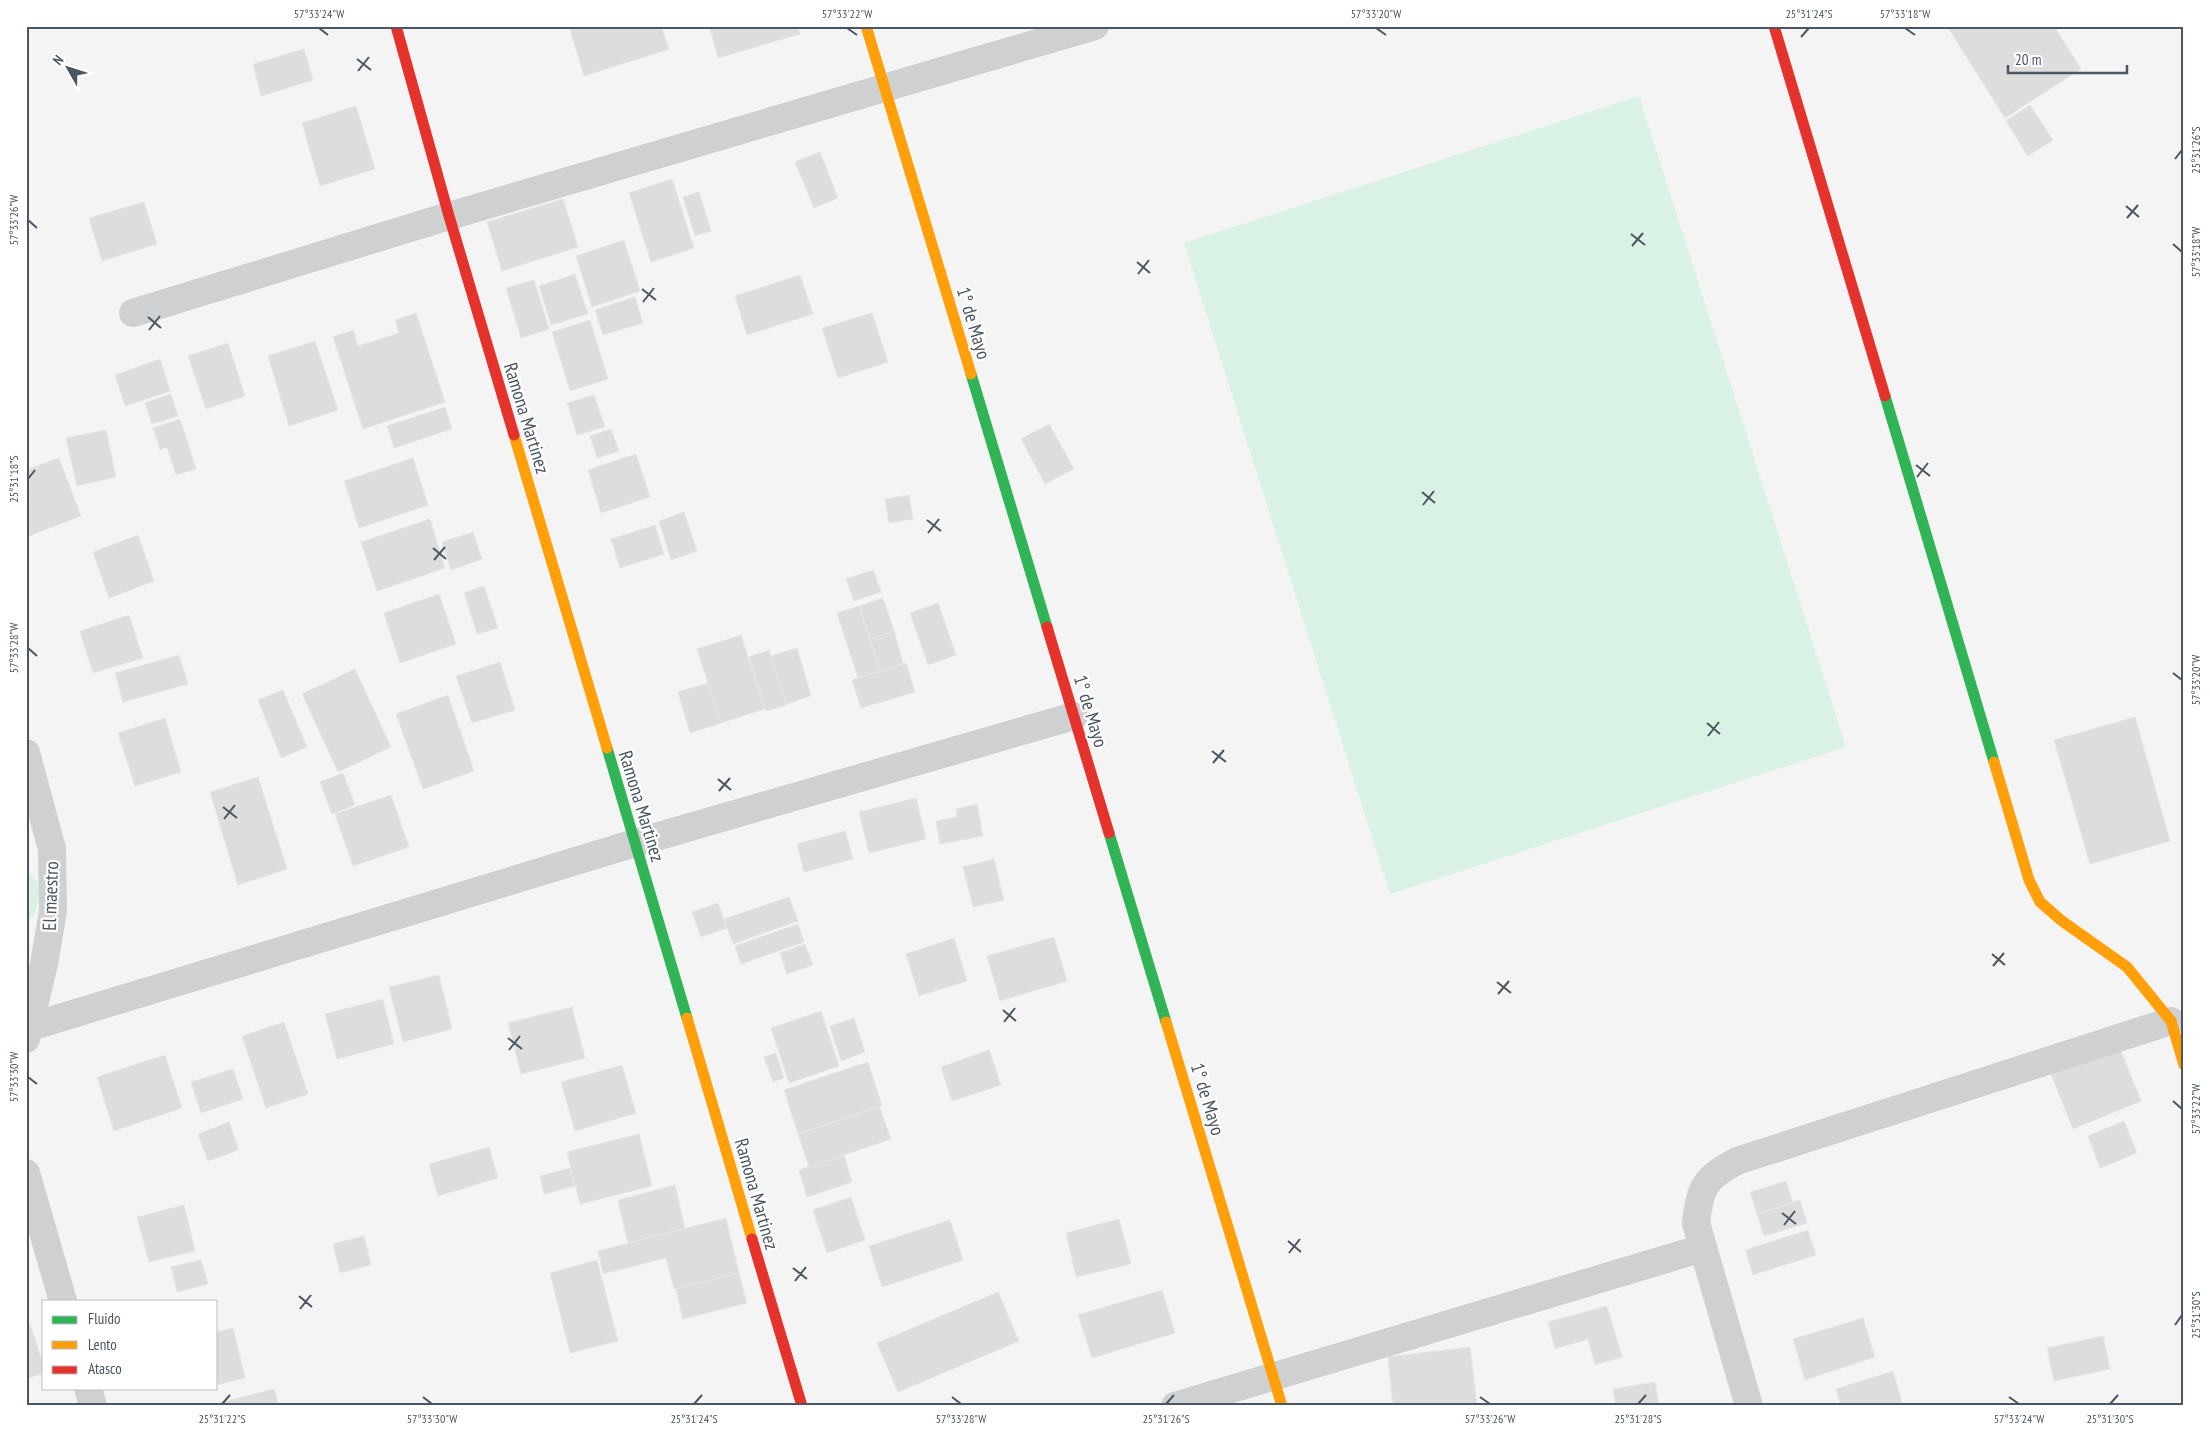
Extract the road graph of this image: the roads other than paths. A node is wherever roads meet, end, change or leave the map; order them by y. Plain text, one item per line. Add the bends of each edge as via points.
1 (396, 26) edge
2 (866, 26) edge
3 (1095, 26) edge
4 (1774, 26) edge
5 (885, 88) junction
6 (449, 216) junction
7 (133, 313) dead end
8 (1074, 716) junction
9 (26, 753) edge
10 (635, 843) junction
11 (2171, 1021) junction
12 (28, 1033) edge
13 (2184, 1065) edge
14 (26, 1173) edge
15 (1703, 1248) junction
16 (63, 1300) edge
17 (1273, 1376) junction
18 (89, 1390) edge
19 (93, 1406) edge
20 (802, 1406) edge
21 (1175, 1406) edge
22 (1282, 1406) edge
23 (1749, 1406) edge

1 - 6 street, Ramona Martinez
2 - 5 street, 1° de Mayo
3 - 5 street
4 - 11 street via 2029,880 2040,902 2127,967
5 - 6 street
5 - 8 street, 1° de Mayo
6 - 7 street
6 - 10 street, Ramona Martinez
8 - 10 street
8 - 17 street, 1° de Mayo
9 - 12 street, El maestro via 52,849 53,911
10 - 12 street
10 - 20 street, Ramona Martinez
11 - 13 street
11 - 15 street via 1737,1161 1715,1173 1699,1196 1696,1223
14 - 16 street
15 - 17 street
15 - 23 street
17 - 21 street
17 - 22 street, 1° de Mayo
18 - 19 street

